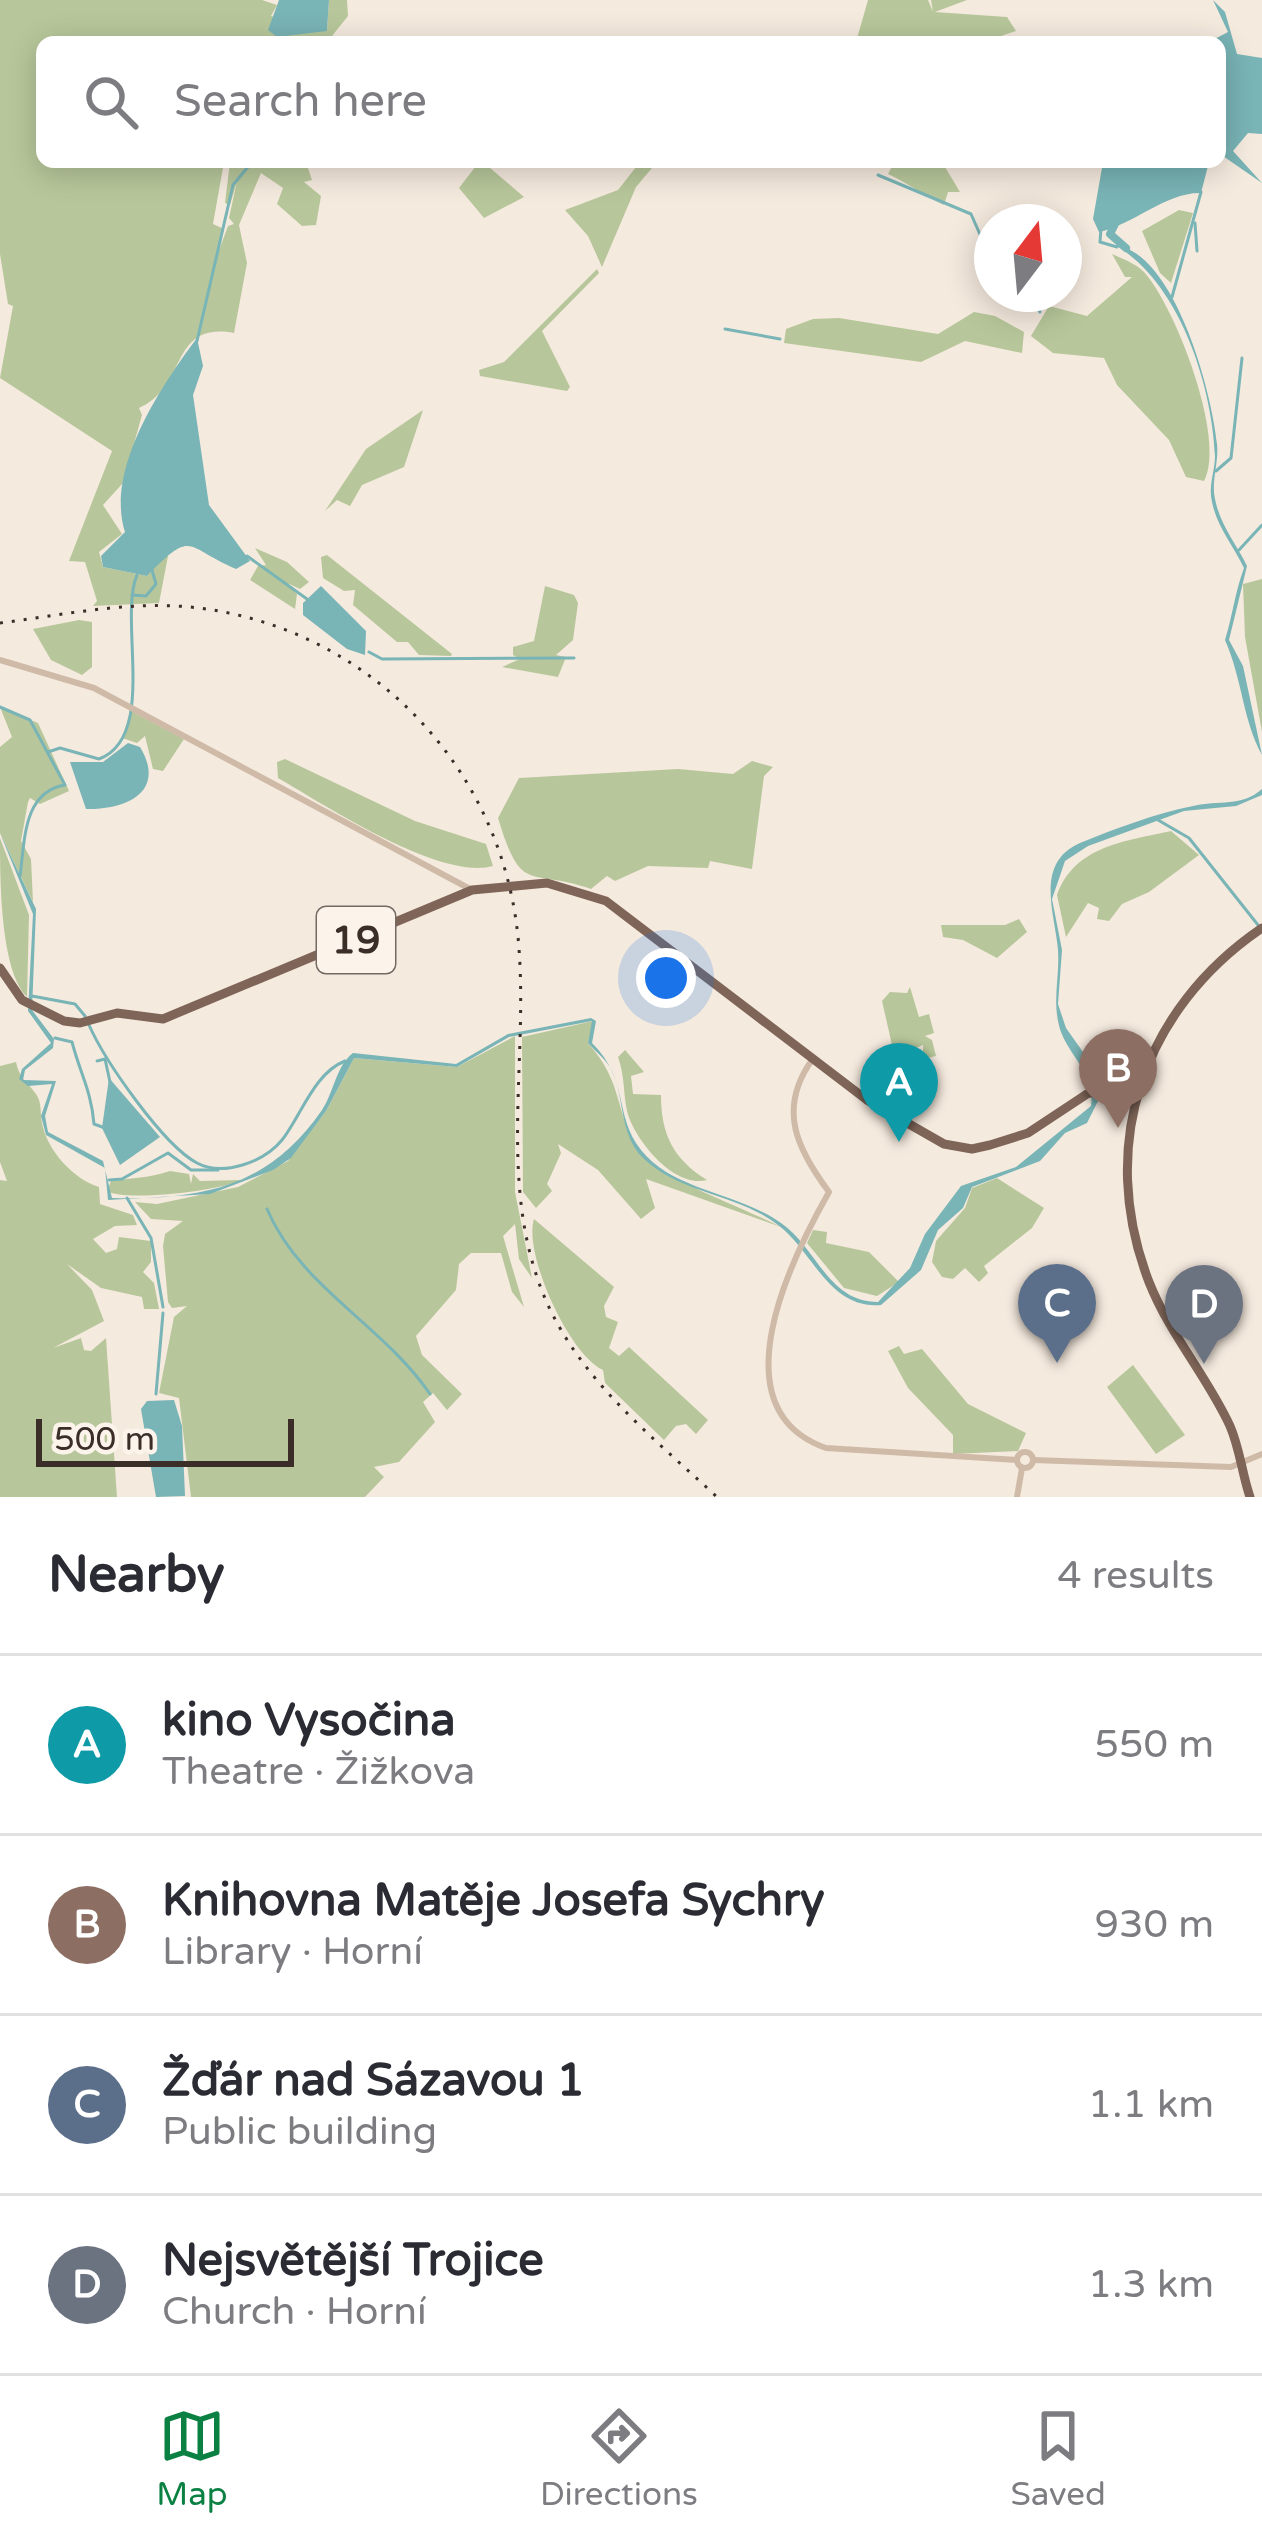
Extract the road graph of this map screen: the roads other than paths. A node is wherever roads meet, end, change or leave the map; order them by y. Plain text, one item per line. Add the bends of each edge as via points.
1 (0, 660) edge
2 (472, 890) junction
3 (1260, 929) edge
4 (0, 968) edge
5 (813, 1059) junction
6 (1140, 1088) junction
7 (1262, 1454) edge
8 (1016, 1460) junction
9 (1033, 1460) junction
10 (1241, 1464) junction
11 (1022, 1468) junction
12 (1017, 1497) edge
13 (1250, 1497) edge

1 - 2 street via 94,688
2 - 4 main road, 19 via 156,1019 117,1013 64,1021 30,1005
2 - 5 main road, 19 via 566,885 606,901
3 - 6 main road via 1179,1002
5 - 6 main road, 19 via 935,1141 972,1149 1028,1133 1087,1094
5 - 8 street via 792,1115 798,1144 829,1192 776,1307 771,1398 812,1442 833,1450
6 - 10 main road via 1131,1175 1138,1247 1163,1314 1228,1424
7 - 10 street
8 - 9 street via 1025,1452
8 - 11 street
9 - 10 street
9 - 11 street
10 - 13 main road
11 - 12 street

